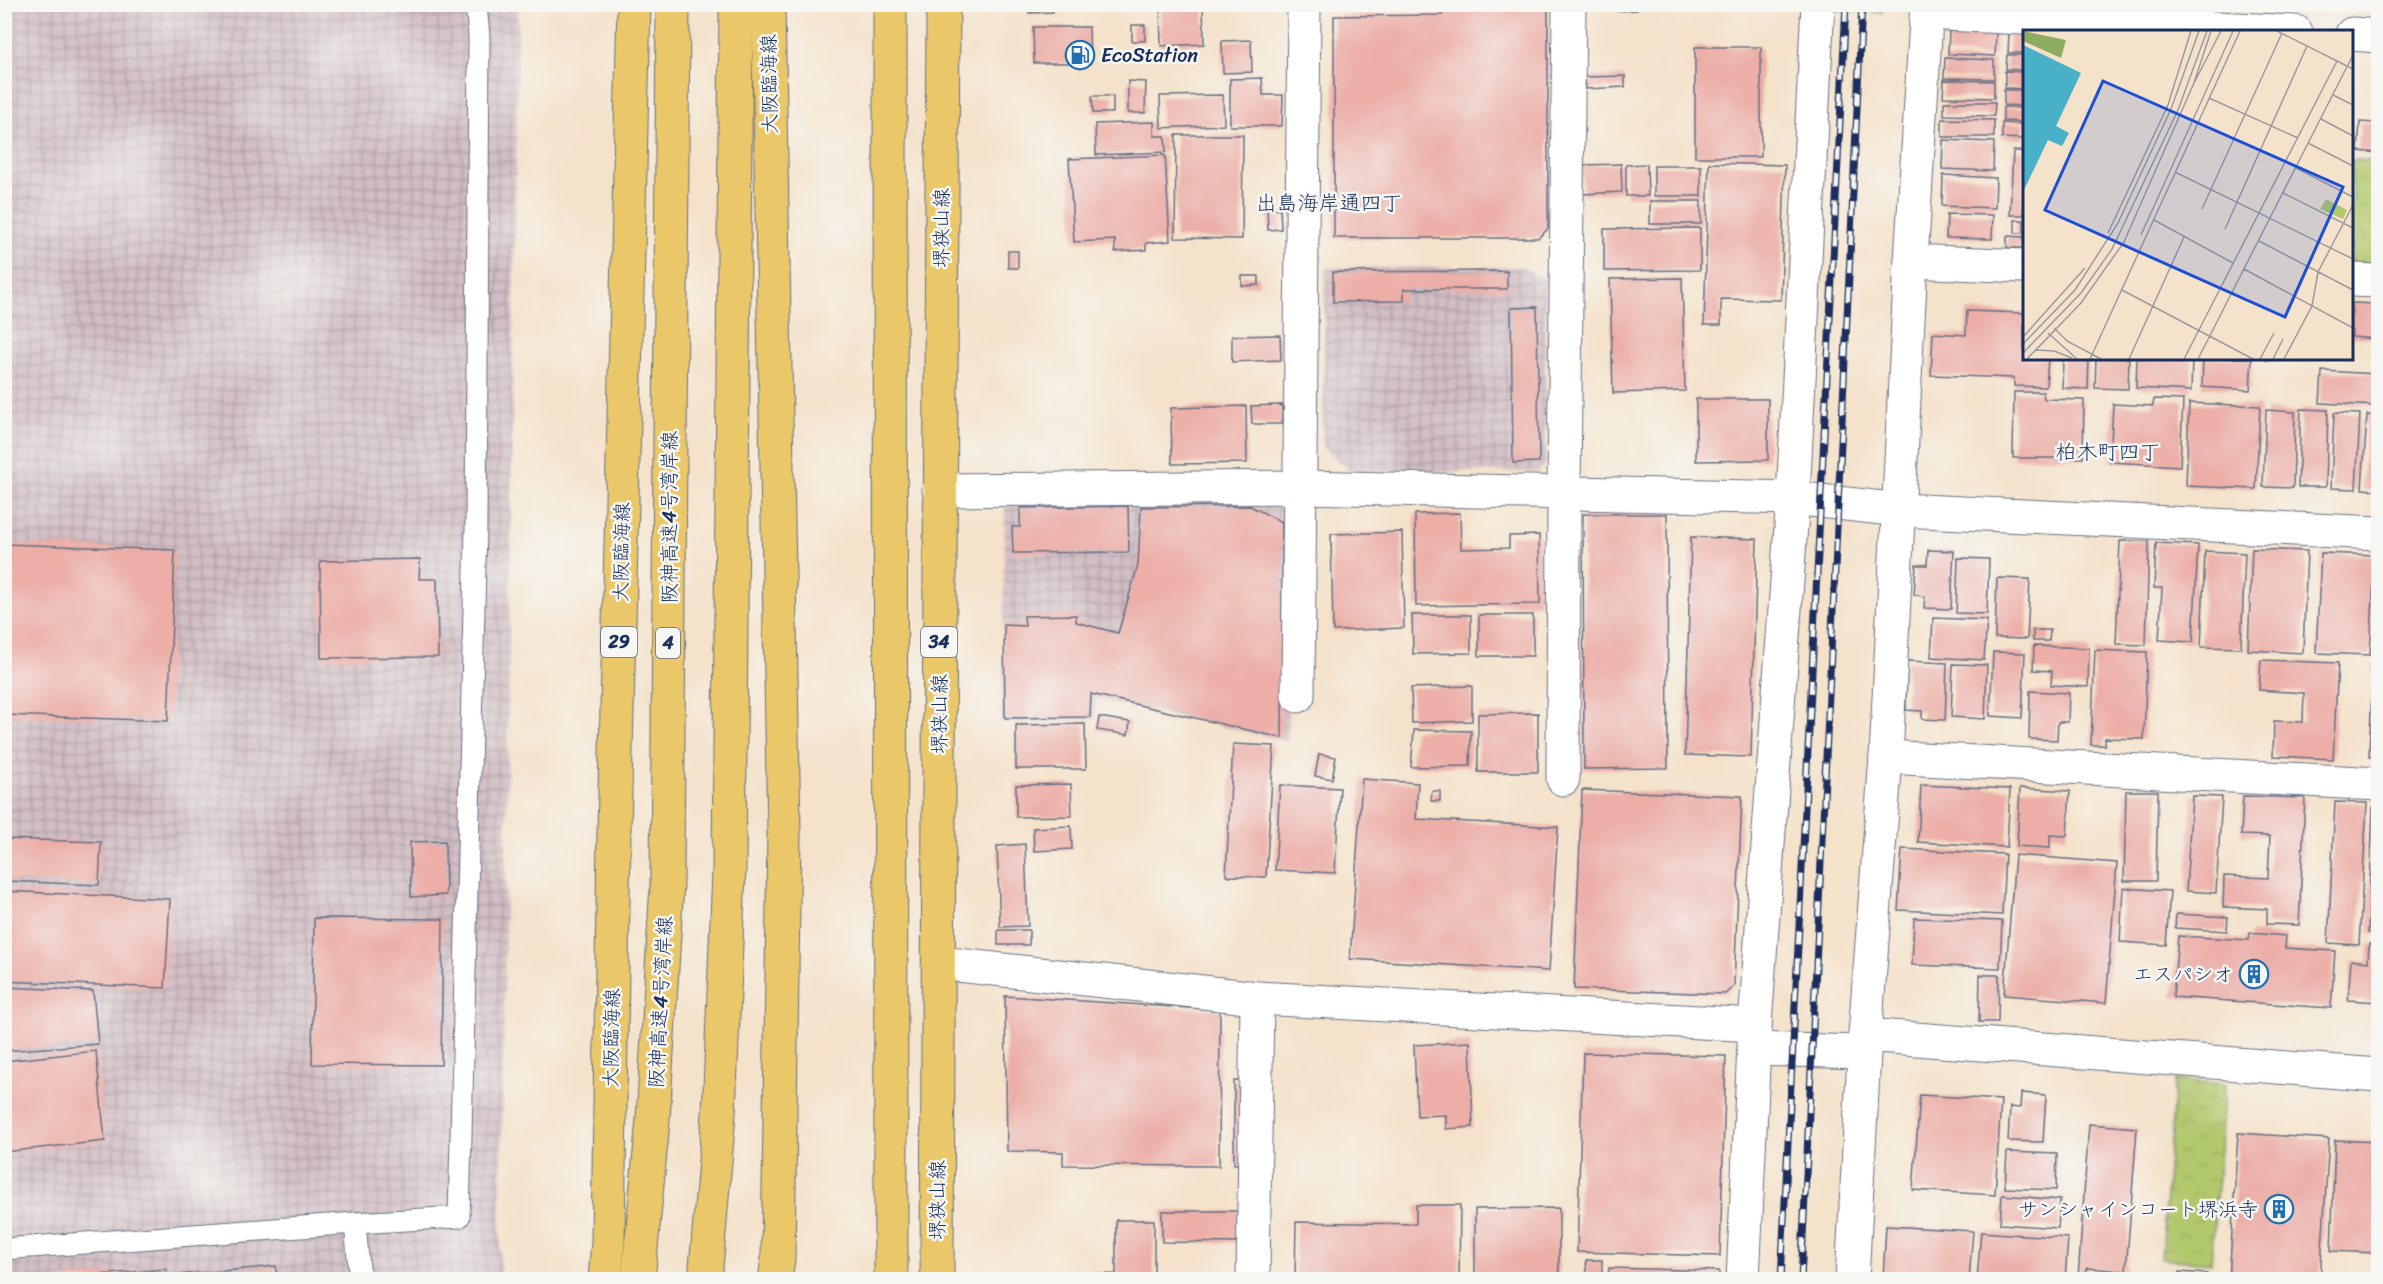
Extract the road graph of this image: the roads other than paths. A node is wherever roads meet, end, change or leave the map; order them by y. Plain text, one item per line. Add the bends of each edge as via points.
1 (476, 4) edge
2 (634, 4) edge
3 (673, 4) edge
4 (736, 4) edge
5 (768, 4) edge
6 (890, 4) edge
7 (943, 4) edge
8 (1304, 4) edge
9 (1569, 4) edge
10 (1818, 4) edge
11 (1927, 9) edge
12 (2080, 26) edge
13 (2224, 30) edge
14 (2353, 34) edge
15 (2379, 36) edge
16 (1911, 261) junction
17 (2023, 266) edge
18 (2353, 280) edge
19 (2379, 282) edge
20 (1301, 487) junction
21 (939, 490) junction
22 (1563, 493) junction
23 (1793, 498) junction
24 (1900, 510) junction
25 (2379, 533) edge
26 (1298, 696) dead end
27 (1886, 757) junction
28 (1563, 779) dead end
29 (2379, 784) edge
30 (939, 963) junction
31 (1257, 998) junction
32 (1755, 1037) junction
33 (1865, 1044) junction
34 (2379, 1075) edge
35 (355, 1223) junction
36 (4, 1249) edge
37 (360, 1280) edge
38 (605, 1280) edge
39 (638, 1280) edge
40 (705, 1280) edge
41 (775, 1280) edge
42 (891, 1280) edge
43 (937, 1280) edge
44 (1253, 1280) edge
45 (1743, 1280) edge
46 (1852, 1280) edge

1 - 35 lane via 476,527 459,1217
2 - 38 main road, 大阪臨海線 / 29
3 - 39 main road, 阪神高速4号湾岸線 / 4 via 667,884 653,1120
4 - 40 main road via 729,871 719,1114
5 - 41 main road, 大阪臨海線 via 784,831
6 - 42 main road
7 - 21 main road, 堺狭山線 / 34
8 - 20 street
9 - 22 street
10 - 23 street
11 - 12 street
11 - 16 street
12 - 13 street
14 - 15 street
16 - 17 street
16 - 24 street
18 - 19 street
20 - 21 street
20 - 22 street
20 - 26 street
21 - 30 main road, 堺狭山線 / 34
22 - 23 street
22 - 28 street
23 - 24 street
23 - 32 street
24 - 25 street
24 - 27 street
27 - 29 street
27 - 33 street
30 - 31 street
30 - 43 main road, 堺狭山線 / 34
31 - 32 street
31 - 44 street
32 - 33 street
32 - 45 street
33 - 34 street
33 - 46 street
35 - 36 lane
35 - 37 lane

